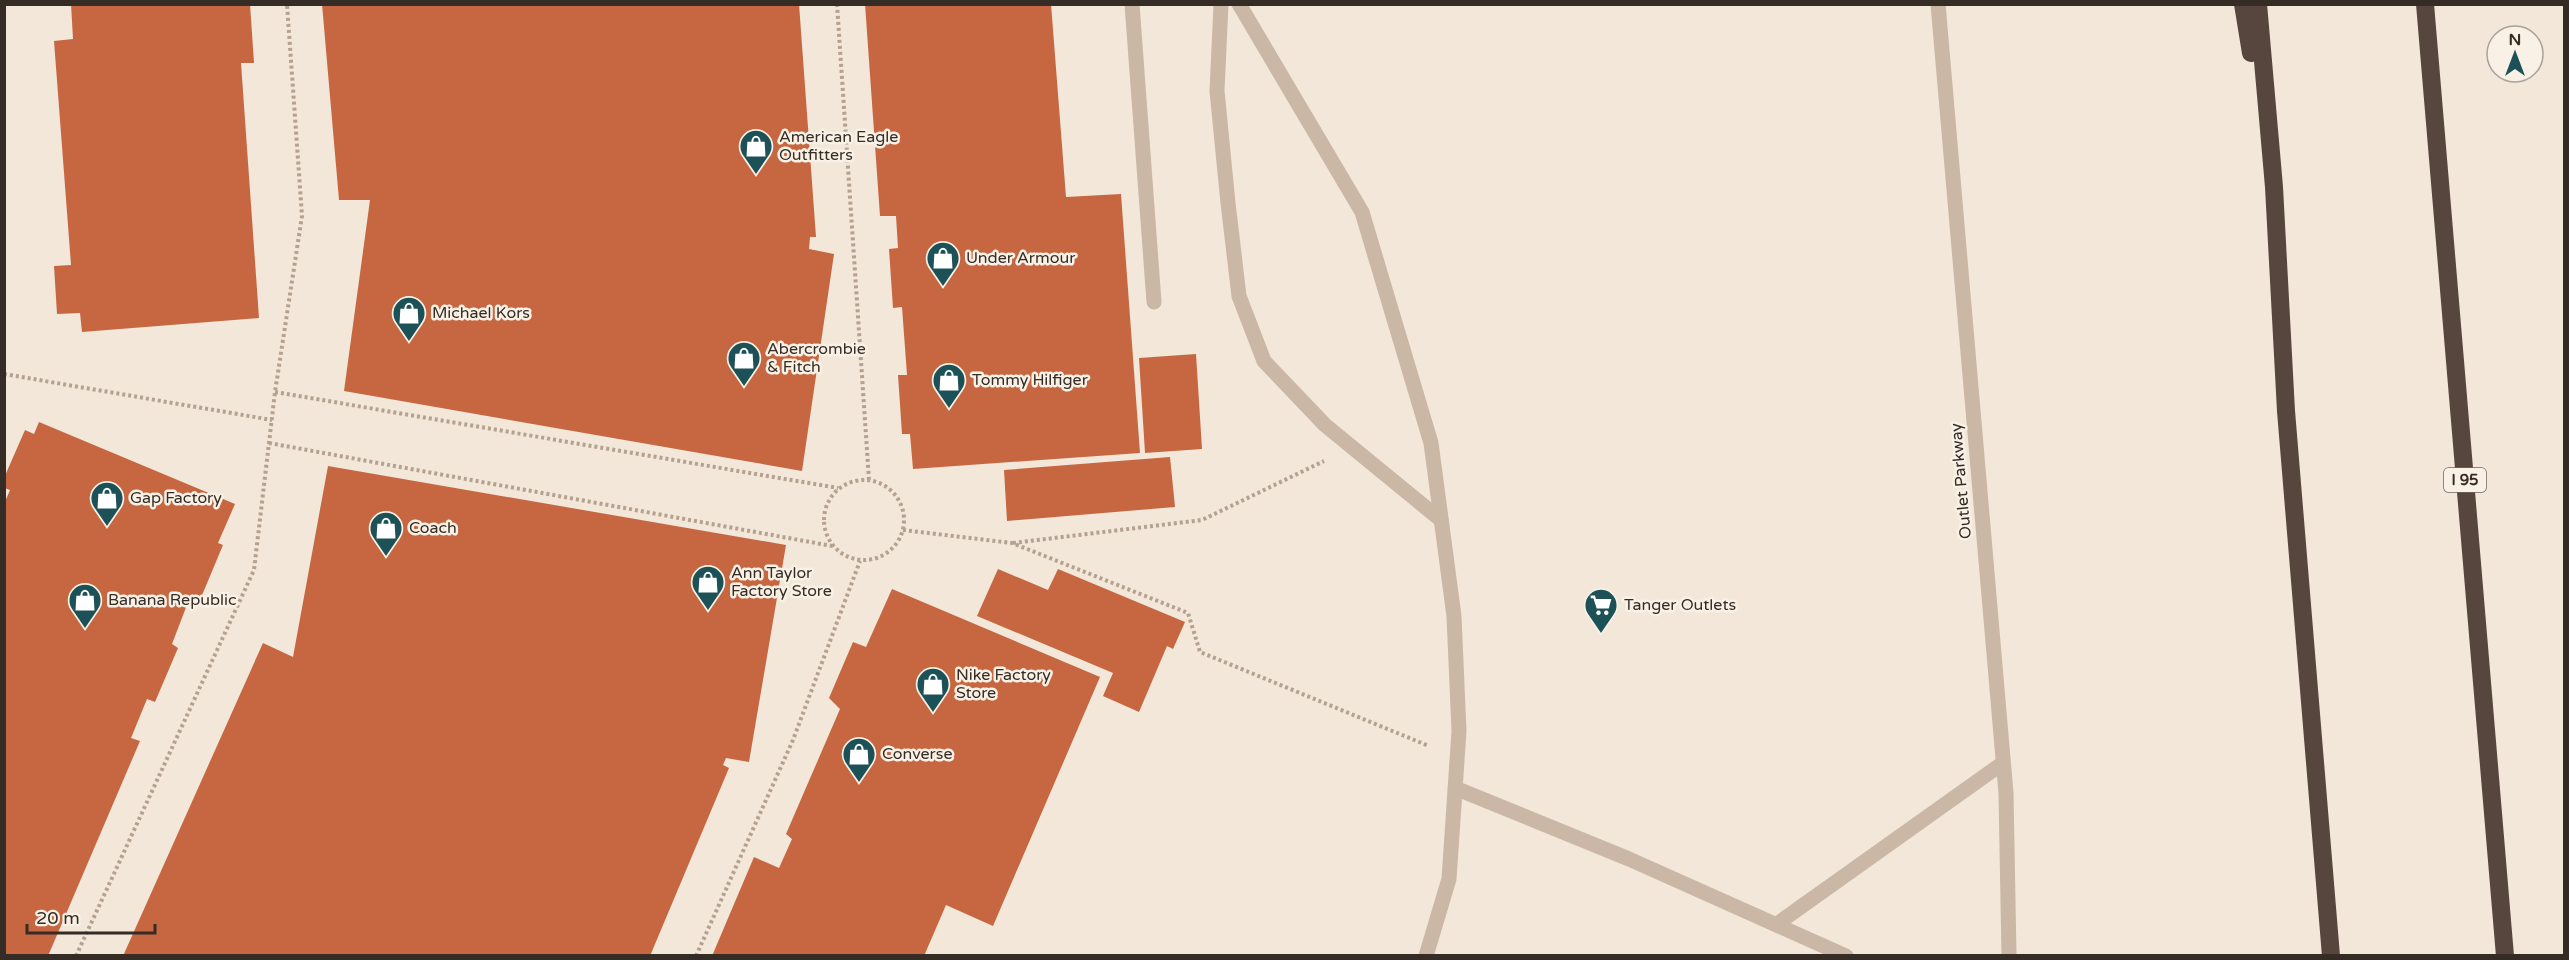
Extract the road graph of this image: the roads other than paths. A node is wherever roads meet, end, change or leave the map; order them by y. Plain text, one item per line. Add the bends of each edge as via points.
1 (1132, 4) edge
2 (1221, 4) edge
3 (1239, 4) edge
4 (1938, 4) edge
5 (2243, 4) edge
6 (2258, 4) edge
7 (2425, 4) edge
8 (2274, 187) junction
9 (1154, 302) dead end
10 (1441, 520) junction
11 (2003, 763) junction
12 (1455, 788) junction
13 (1777, 924) junction
14 (1426, 956) edge
15 (1846, 956) edge
16 (2009, 956) edge
17 (2331, 956) edge
18 (2505, 956) edge

1 - 9 street
2 - 10 street via 1217,91 1239,296 1264,361 1324,425
3 - 10 street via 1362,212 1431,443
4 - 11 street, Outlet Parkway
5 - 8 highway
6 - 8 highway
7 - 18 highway, I 95
8 - 17 highway via 2286,411
10 - 12 street via 1454,616 1459,731
11 - 13 street
11 - 16 street, Outlet Parkway
12 - 13 street
12 - 14 street via 1449,879
13 - 15 street

